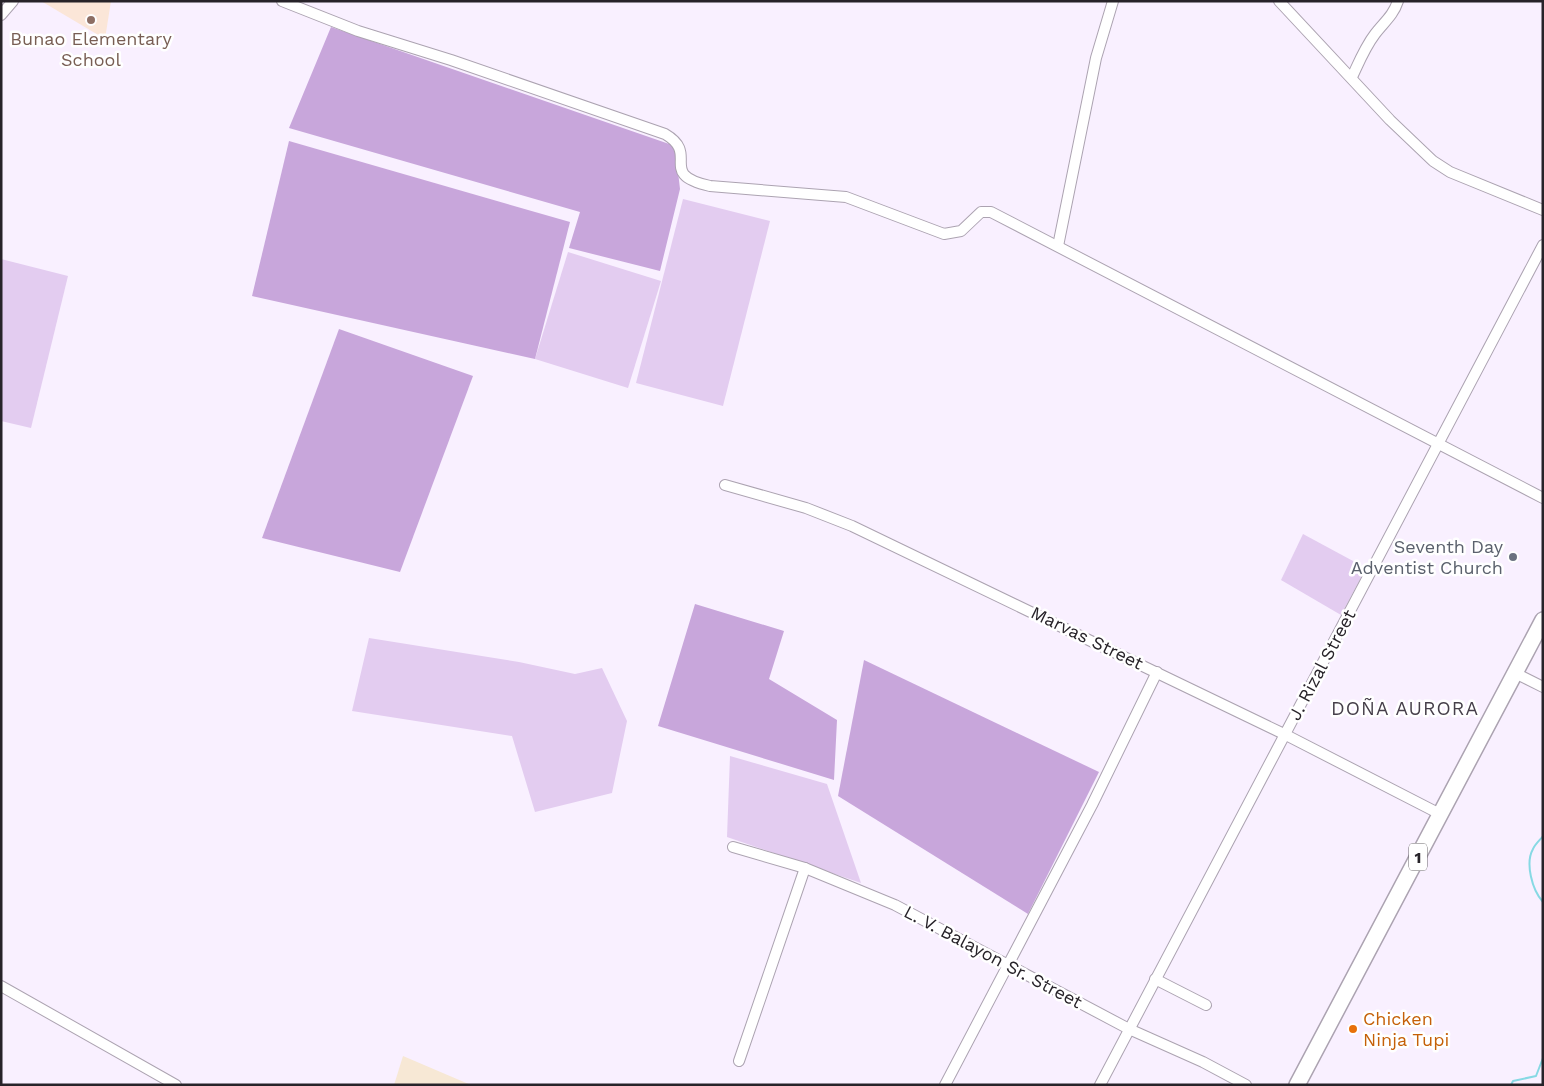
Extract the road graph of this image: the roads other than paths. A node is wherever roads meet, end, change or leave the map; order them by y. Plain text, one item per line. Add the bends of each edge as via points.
1 (13, 1) edge
2 (282, 1) edge
3 (1113, 1) edge
4 (1279, 1) edge
5 (1398, 1) edge
6 (1, 14) edge
7 (1352, 77) junction
8 (1543, 210) edge
9 (1058, 246) junction
10 (1543, 246) edge
11 (1438, 444) junction
12 (725, 485) dead end
13 (1543, 498) edge
14 (1543, 620) edge
15 (1157, 672) junction
16 (1515, 673) junction
17 (1543, 687) edge
18 (1286, 735) junction
19 (1440, 814) junction
20 (733, 847) dead end
21 (805, 868) junction
22 (1007, 964) junction
23 (1155, 979) junction
24 (1, 986) edge
25 (1206, 1005) dead end
26 (1129, 1029) junction
27 (739, 1061) dead end
28 (176, 1085) edge
29 (945, 1085) edge
30 (1100, 1085) edge
31 (1246, 1085) edge
32 (1297, 1085) edge

1 - 6 street
2 - 9 street via 358,31 665,134 680,146 682,172 694,182 846,197 948,235 961,231 981,212 991,212
3 - 9 street via 1096,58
4 - 7 street
5 - 7 street via 1394,14 1367,45
7 - 8 street via 1433,161 1450,172
9 - 11 street
10 - 11 street, J. Rizal Street
11 - 13 street
11 - 18 street, J. Rizal Street
12 - 15 street, Marvas Street via 830,515
14 - 16 highway, 1
15 - 18 street, Marvas Street
15 - 22 street via 1092,805
16 - 17 street
16 - 19 highway, 1
18 - 19 street, Marvas Street
18 - 23 street, J. Rizal Street
19 - 32 highway, 1
20 - 21 street, L. V. Balayon Sr. Street
21 - 22 street, L. V. Balayon Sr. Street via 895,904
21 - 27 street
22 - 26 street, L. V. Balayon Sr. Street
22 - 29 street
23 - 25 street
23 - 26 street, J. Rizal Street
24 - 28 street
26 - 30 street, J. Rizal Street
26 - 31 street, L. V. Balayon Sr. Street

